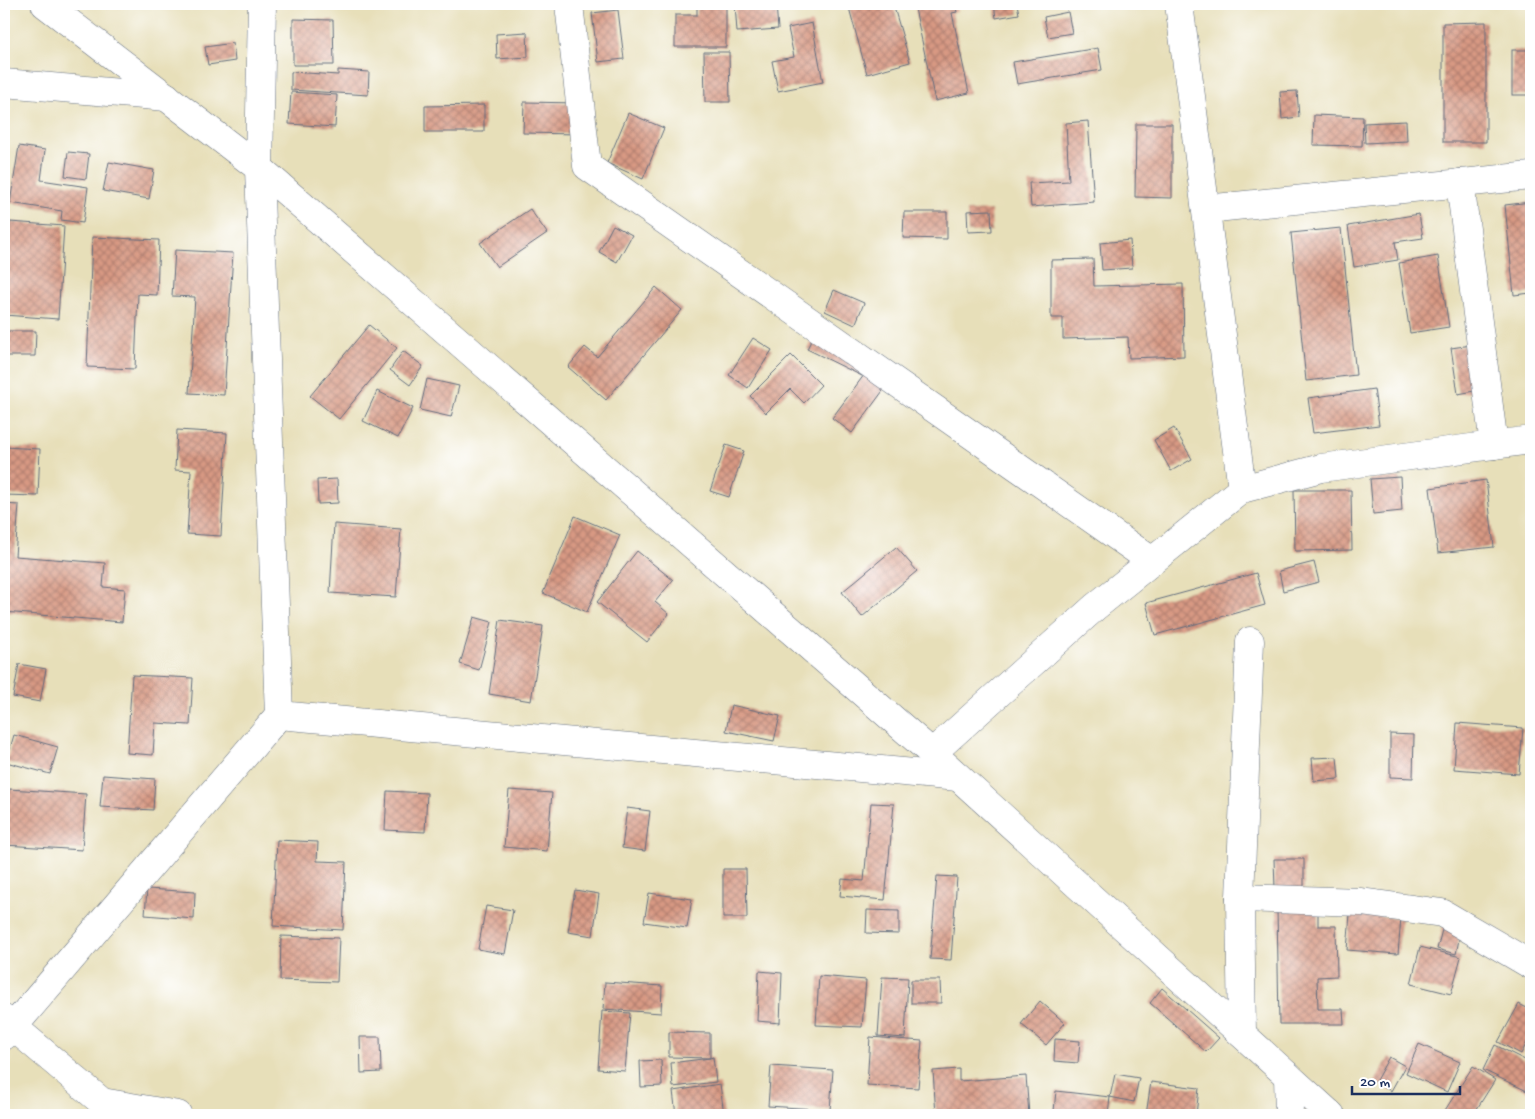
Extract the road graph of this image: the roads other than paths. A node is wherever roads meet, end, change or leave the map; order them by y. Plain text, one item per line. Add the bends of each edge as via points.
1 (45, 4) edge
2 (262, 4) edge
3 (569, 4) edge
4 (1180, 4) edge
5 (4, 83) edge
6 (167, 97) junction
7 (259, 168) junction
8 (1531, 176) edge
9 (1460, 183) junction
10 (1206, 209) junction
11 (1531, 440) edge
12 (1494, 445) junction
13 (1242, 489) junction
14 (1152, 561) junction
15 (1250, 641) dead end
16 (280, 715) junction
17 (932, 753) junction
18 (958, 777) junction
19 (1240, 898) junction
20 (1531, 965) edge
21 (7, 1027) edge
22 (1242, 1034) junction
23 (1288, 1076) junction
24 (178, 1115) edge
25 (1288, 1115) edge
26 (1331, 1115) edge

1 - 6 street
2 - 7 street
3 - 14 street via 587,166
4 - 10 street
5 - 6 street
6 - 7 street
7 - 16 street
7 - 17 street
8 - 9 street
9 - 10 street
9 - 12 street
10 - 13 street
11 - 12 street
12 - 13 street via 1321,468
13 - 14 street
14 - 17 street via 1095,607
15 - 19 street
16 - 18 street
16 - 21 street
17 - 18 street
18 - 22 street
19 - 20 street via 1362,902 1442,913
19 - 22 street
21 - 24 street via 102,1102
22 - 23 street
23 - 25 street
23 - 26 street

